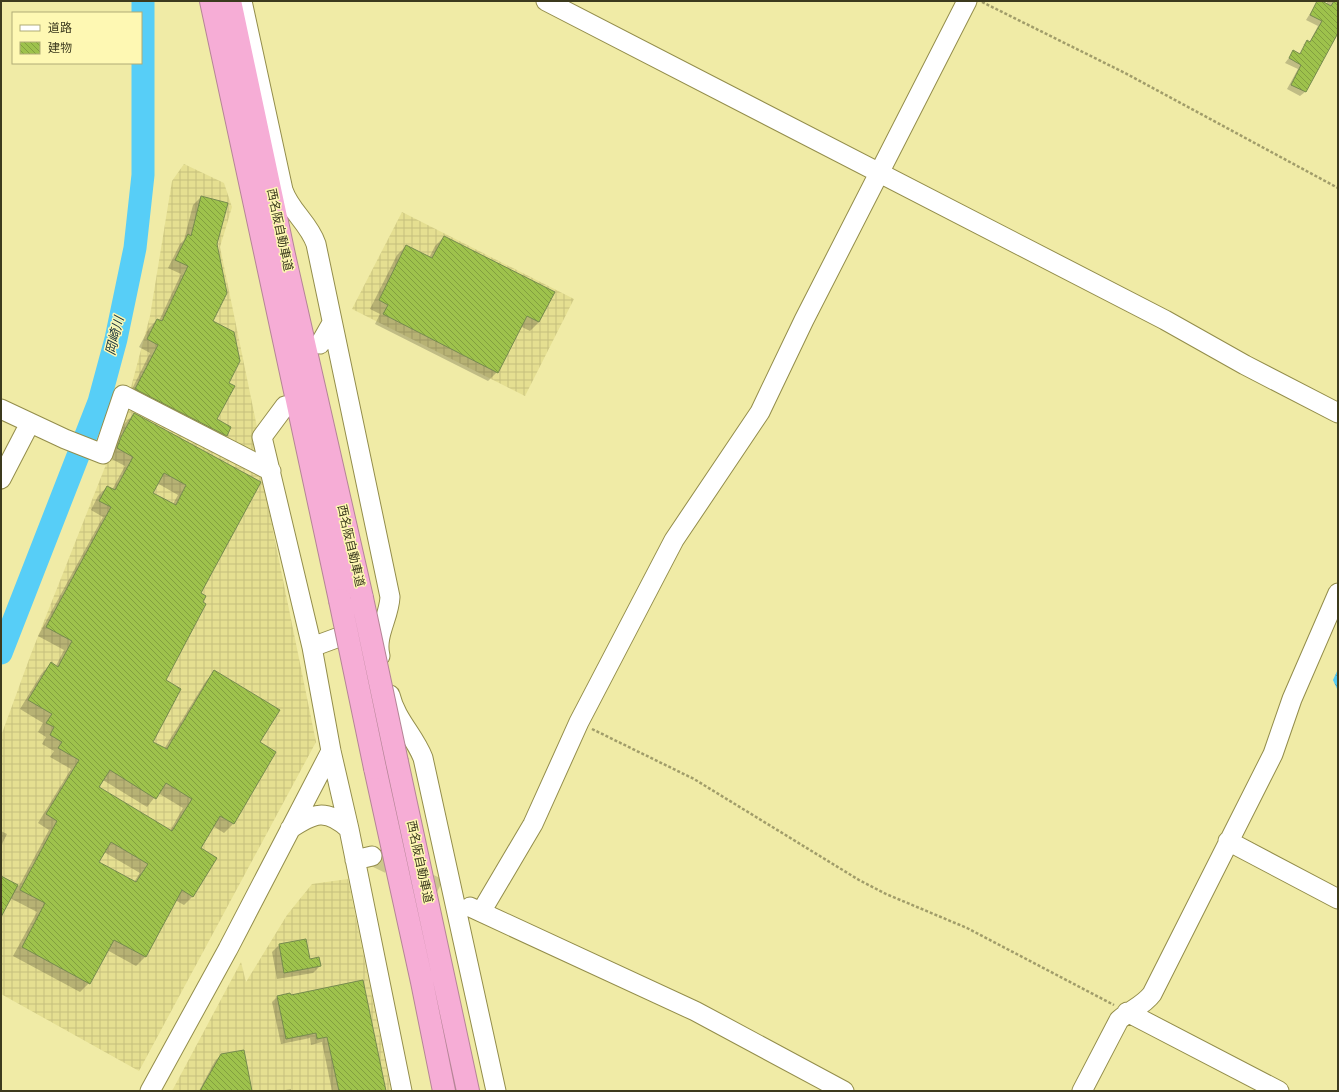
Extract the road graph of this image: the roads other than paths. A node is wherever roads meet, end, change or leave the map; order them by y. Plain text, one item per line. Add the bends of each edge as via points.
1 (211, 1) edge
2 (230, 1) edge
3 (242, 1) edge
4 (546, 1) edge
5 (967, 1) edge
6 (880, 174) junction
7 (275, 258) junction
8 (332, 324) junction
9 (320, 344) dead end
10 (285, 406) dead end
11 (1, 409) edge
12 (1338, 413) edge
13 (30, 423) junction
14 (271, 471) junction
15 (1, 479) edge
16 (1338, 593) edge
17 (385, 620) junction
18 (312, 647) junction
19 (331, 751) junction
20 (349, 828) junction
21 (290, 829) junction
22 (1228, 841) junction
23 (449, 892) junction
24 (1338, 899) edge
25 (481, 912) junction
26 (1128, 1012) junction
27 (150, 1091) edge
28 (402, 1091) edge
29 (444, 1091) edge
30 (468, 1091) edge
31 (496, 1091) edge
32 (844, 1091) edge
33 (1082, 1091) edge
34 (1279, 1091) edge

1 - 7 highway, 西名阪自動車道
2 - 7 highway, 西名阪自動車道
3 - 8 street via 283,190 287,200 313,234
4 - 6 street
5 - 6 street
6 - 12 street via 1172,324
6 - 25 street via 804,320 760,412 674,540 579,722 533,824
7 - 29 highway, 西名阪自動車道, bridge via 340,600
7 - 30 highway, 西名阪自動車道, bridge via 362,598
8 - 9 street
8 - 17 street via 390,597
10 - 14 street via 262,437
11 - 13 street
13 - 14 street via 103,454 123,395
13 - 15 street
14 - 18 street
16 - 22 street via 1292,699 1273,754
17 - 18 street
17 - 23 street via 378,641 379,651 398,718 423,758
18 - 19 street
19 - 20 street
19 - 21 street
20 - 21 street via 337,818 324,814
20 - 28 street via 364,858
21 - 27 street
22 - 24 street
22 - 26 street via 1152,994 1146,1002
23 - 25 street
23 - 31 street
25 - 32 street via 695,1011
26 - 33 street via 1115,1027
26 - 34 street

